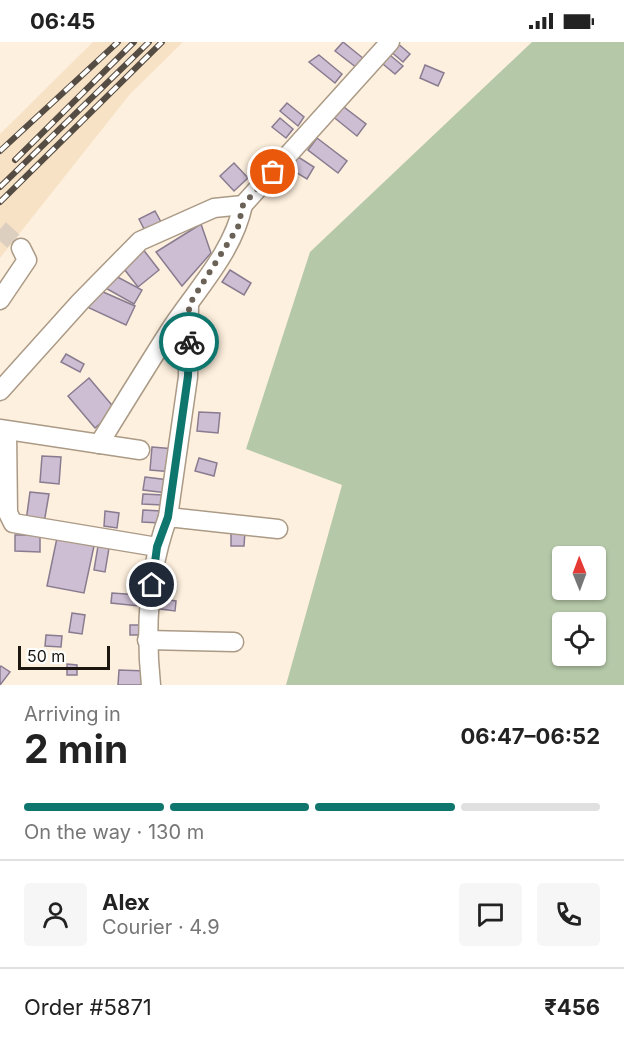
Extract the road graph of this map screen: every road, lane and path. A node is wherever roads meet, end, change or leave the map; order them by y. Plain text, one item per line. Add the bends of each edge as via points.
1 (390, 42) edge
2 (243, 205) junction
3 (21, 248) dead end
4 (0, 300) edge
5 (189, 305) junction
6 (0, 391) edge
7 (3, 430) edge
8 (99, 444) junction
9 (140, 450) dead end
10 (168, 517) junction
11 (278, 529) dead end
12 (157, 547) junction
13 (147, 640) junction
14 (234, 642) dead end
15 (151, 685) edge

1 - 2 street
2 - 5 street via 238,227
2 - 6 street via 214,208 140,241
3 - 4 street via 27,260
5 - 8 street
5 - 10 street via 188,376
7 - 8 street
7 - 12 street via 8,513 13,523
8 - 9 street
10 - 11 street
10 - 12 street
12 - 13 street
13 - 14 street
13 - 15 street

